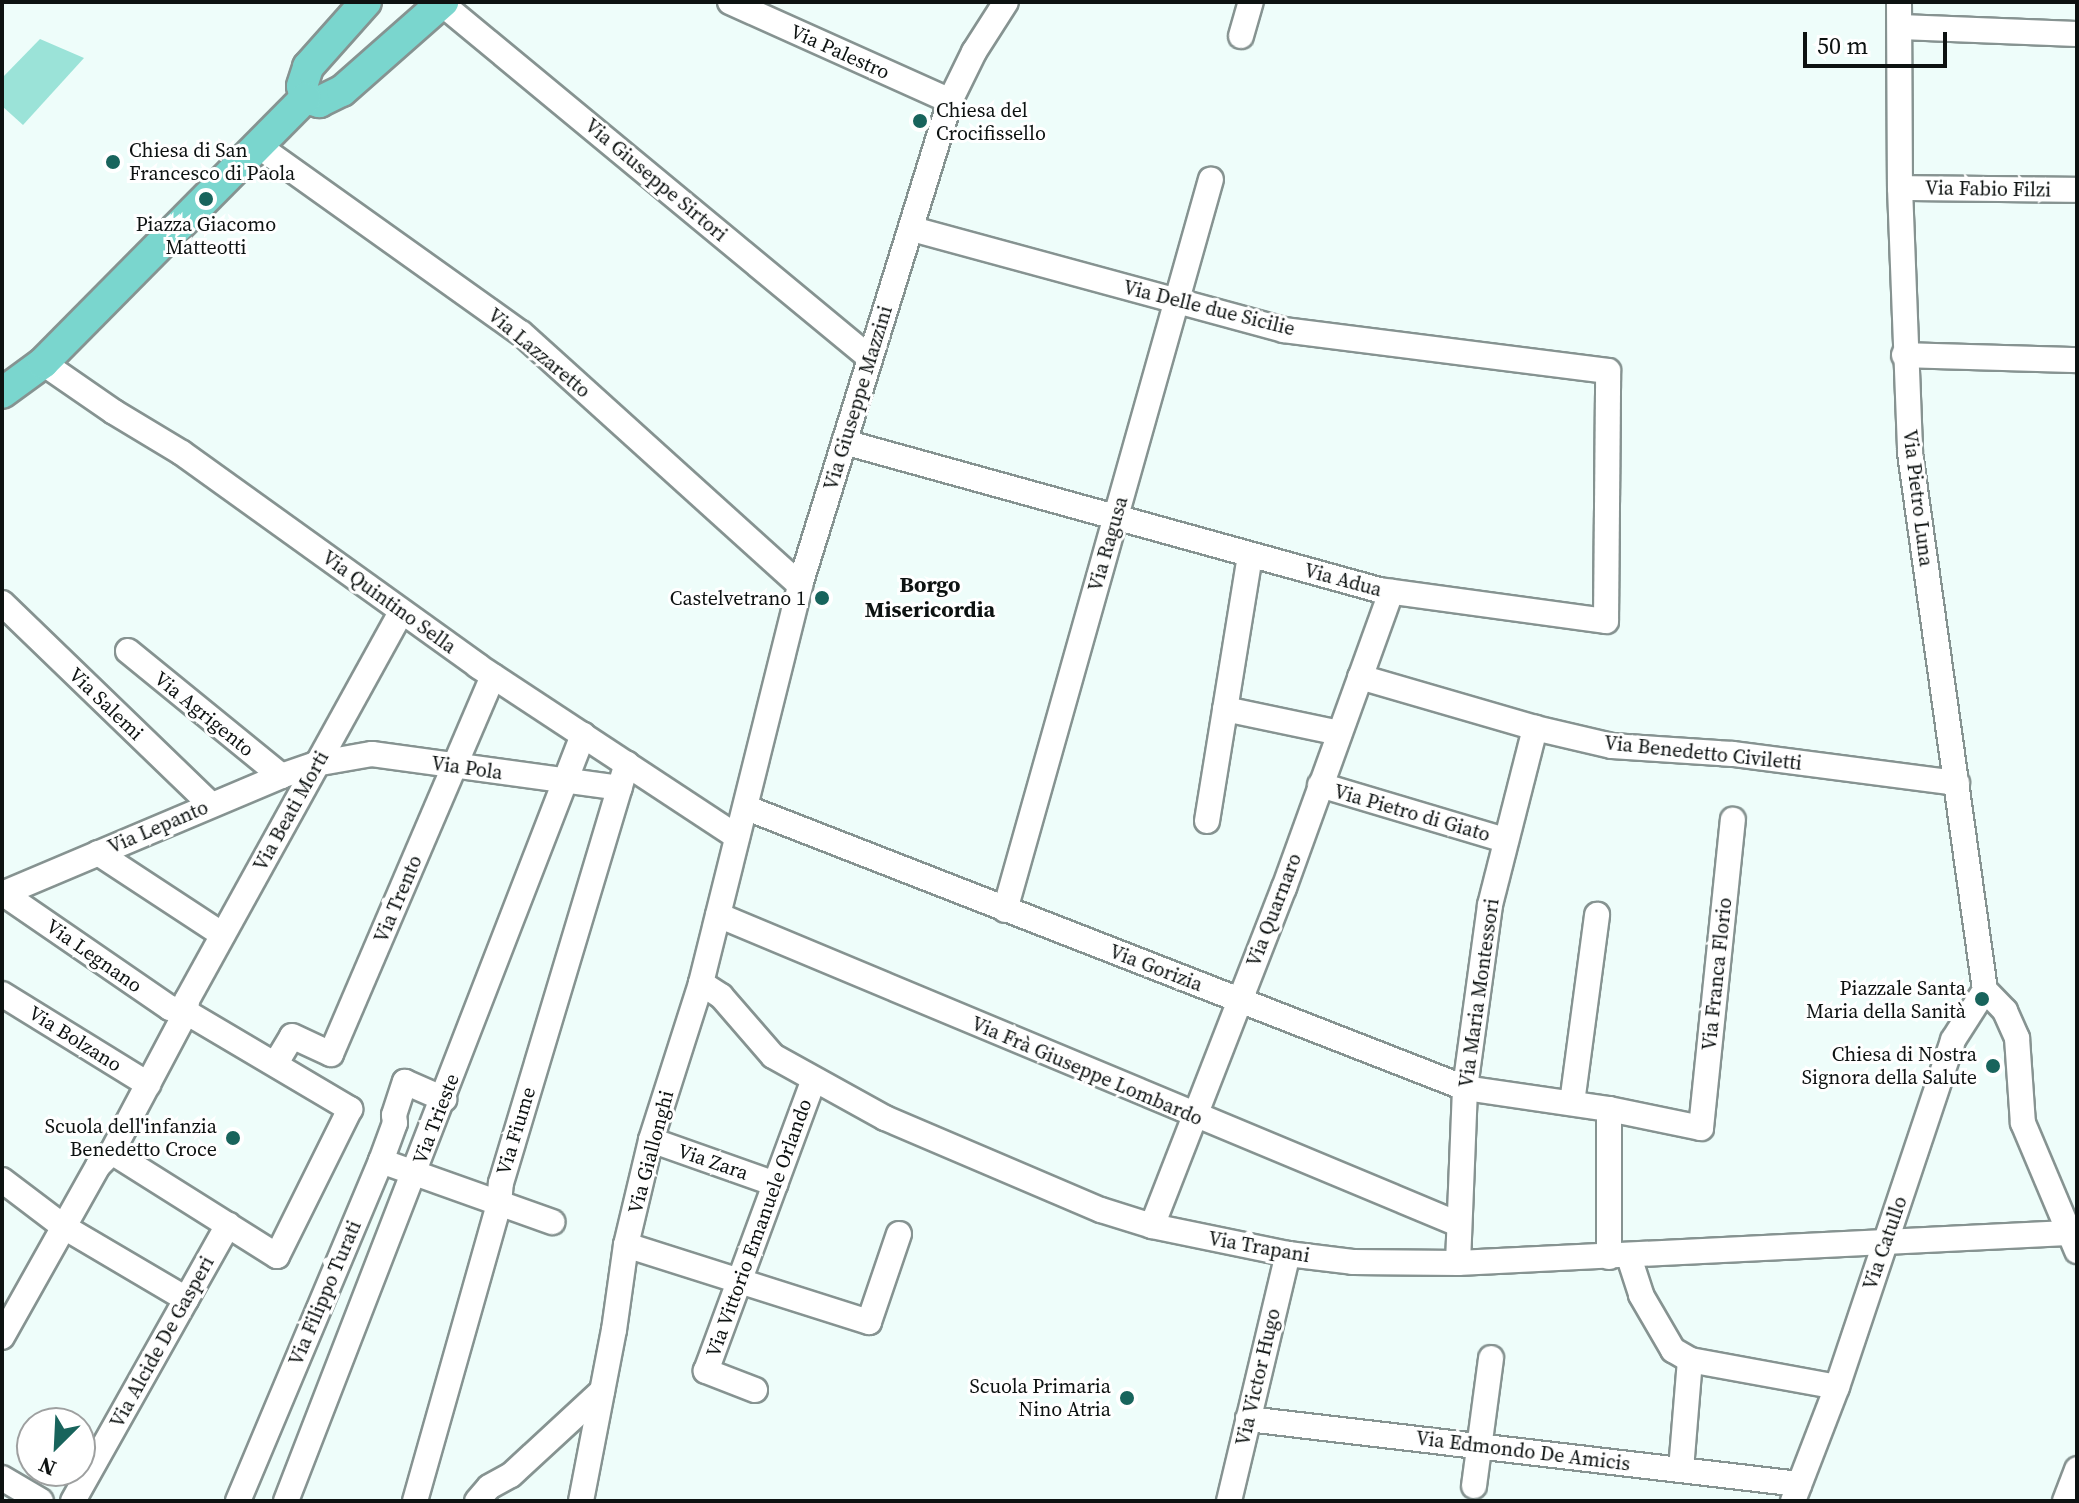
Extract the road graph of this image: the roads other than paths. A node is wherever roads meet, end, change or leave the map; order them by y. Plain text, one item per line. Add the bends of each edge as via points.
1 (366, 2) edge
2 (730, 2) edge
3 (1006, 2) edge
4 (1251, 2) edge
5 (1899, 2) edge
6 (442, 3) edge
7 (1900, 27) junction
8 (2077, 34) edge
9 (1241, 36) dead end
10 (305, 98) junction
11 (950, 101) junction
12 (257, 145) junction
13 (1211, 179) dead end
14 (1900, 188) junction
15 (2077, 190) edge
16 (911, 229) junction
17 (1177, 301) junction
18 (1904, 355) junction
19 (870, 358) junction
20 (2077, 360) edge
21 (43, 363) junction
22 (1608, 371) joint
23 (2, 393) edge
24 (844, 442) junction
25 (1116, 517) junction
26 (1250, 555) junction
27 (800, 585) junction
28 (1391, 592) junction
29 (2, 603) edge
30 (401, 612) junction
31 (128, 651) dead end
32 (493, 676) junction
33 (1360, 677) junction
34 (1225, 709) junction
35 (1535, 728) junction
36 (1340, 733) junction
37 (583, 735) junction
38 (315, 764) junction
39 (627, 764) junction
40 (455, 766) junction
41 (281, 776) junction
42 (565, 781) junction
43 (1957, 783) junction
44 (1320, 785) junction
45 (620, 788) junction
46 (210, 804) junction
47 (747, 808) junction
48 (1733, 820) dead end
49 (1207, 821) dead end
50 (737, 837) junction
51 (1505, 840) junction
52 (98, 853) junction
53 (7, 887) edge
54 (1005, 910) junction
55 (718, 915) junction
56 (1597, 915) dead end
57 (223, 935) junction
58 (701, 983) junction
59 (1985, 990) junction
60 (2, 994) edge
61 (1240, 1001) junction
62 (186, 1012) junction
63 (276, 1063) junction
64 (813, 1081) junction
65 (148, 1084) junction
66 (1465, 1088) junction
67 (444, 1099) junction
68 (1572, 1103) junction
69 (1609, 1109) junction
70 (1195, 1117) junction
71 (1701, 1128) joint
72 (651, 1140) junction
73 (112, 1152) junction
74 (381, 1161) junction
75 (415, 1175) junction
76 (2, 1180) edge
77 (775, 1184) junction
78 (499, 1204) junction
79 (552, 1222) dead end
80 (1458, 1224) junction
81 (228, 1225) junction
82 (1152, 1226) junction
83 (64, 1227) junction
84 (899, 1234) dead end
85 (1885, 1242) junction
86 (2072, 1242) edge
87 (626, 1245) junction
88 (1288, 1254) junction
89 (1619, 1257) junction
90 (1458, 1263) junction
91 (740, 1281) junction
92 (186, 1299) junction
93 (2, 1337) edge
94 (1491, 1358) dead end
95 (1690, 1360) junction
96 (1837, 1387) junction
97 (755, 1390) dead end
98 (602, 1391) junction
99 (1248, 1419) junction
100 (1479, 1446) junction
101 (2077, 1469) edge
102 (1681, 1470) junction
103 (2, 1478) edge
104 (1474, 1486) dead end
105 (1796, 1493) edge
106 (41, 1501) edge
107 (73, 1501) edge
108 (238, 1501) edge
109 (286, 1501) edge
110 (415, 1501) edge
111 (477, 1501) edge
112 (581, 1501) edge
113 (1229, 1501) edge
114 (2065, 1501) edge

1 - 10 main road via 308,67 302,86
2 - 11 street, Via Palestro
3 - 11 street, Via Giuseppe Mazzini
4 - 9 street
5 - 7 street, Via Pietro Luna
6 - 10 main road via 338,94 319,102
6 - 19 street, Via Giuseppe Sirtori
7 - 8 street
7 - 14 street, Via Pietro Luna
10 - 12 main road
11 - 16 street, Via Giuseppe Mazzini
12 - 21 main road
12 - 27 street, Via Lazzaretto via 521,333
13 - 17 street, Via Ragusa
14 - 15 street, Via Fabio Filzi
14 - 18 street, Via Pietro Luna
16 - 17 street, Via Delle due Sicilie
16 - 19 street, Via Giuseppe Mazzini
17 - 22 street, Via Delle due Sicilie via 1284,330
17 - 25 street, Via Ragusa
18 - 20 street
18 - 43 street, Via Pietro Luna via 1910,453
19 - 24 street, Via Giuseppe Mazzini
21 - 23 main road
21 - 30 street, Via Quintino Sella via 182,453
22 - 28 street, Via Adua via 1606,621
24 - 25 street, Via Adua
24 - 27 street, Via Giuseppe Mazzini
25 - 26 street, Via Adua
25 - 54 street, Via Ragusa
26 - 28 street, Via Adua
26 - 34 street
27 - 47 street, Via Giuseppe Mazzini
28 - 33 street, Via Quarnaro
29 - 46 street, Via Salemi
30 - 32 street, Via Quintino Sella
30 - 38 street, Via Beati Morti
31 - 41 street, Via Agrigento
32 - 37 street, Via Quintino Sella
32 - 40 street, Via Trento
33 - 35 street, Via Benedetto Civiletti
33 - 36 street, Via Quarnaro
34 - 36 street
34 - 49 street
35 - 43 street, Via Benedetto Civiletti via 1612,746 1733,754
35 - 51 street, Via Maria Montessori
36 - 44 street, Via Quarnaro
37 - 39 street, Via Quintino Sella
37 - 42 street, Via Trieste
38 - 40 street, Via Pola via 372,754
38 - 41 street, Via Lepanto
38 - 57 street, Via Beati Morti
39 - 45 street, Via Fiume
39 - 50 street, Via Quintino Sella
40 - 42 street, Via Pola
40 - 63 street, Via Trento via 331,1054 292,1036
41 - 46 street, Via Lepanto
42 - 45 street, Via Pola
42 - 67 street, Via Trieste
43 - 59 street, Via Pietro Luna
44 - 51 street, Via Pietro di Giato
44 - 61 street, Via Quarnaro
45 - 78 street, Via Fiume
46 - 52 street, Via Lepanto
47 - 50 street, Via Giallonghi
47 - 54 street, Via Gorizia
48 - 71 street, Via Franca Florio
50 - 55 street, Via Giallonghi
51 - 66 street, Via Maria Montessori via 1490,905
52 - 53 street, Via Lepanto
52 - 57 street
53 - 62 street, Via Legnano via 170,1008
54 - 61 street, Via Gorizia
55 - 58 street, Via Giallonghi
55 - 70 street, Via Frà Giuseppe Lombardo
56 - 68 street
57 - 62 street, Via Beati Morti via 187,1000
58 - 64 street, Via Trapani via 721,996 773,1056
58 - 72 street, Via Giallonghi
59 - 85 street, Via Catullo via 1953,1040
59 - 86 street via 2005,1011 2017,1038 2023,1123
60 - 65 street, Via Bolzano
61 - 66 street, Via Gorizia
61 - 70 street, Via Quarnaro
62 - 63 street, Via Legnano
62 - 65 street, Via Beati Morti
63 - 81 street, Via Legnano via 350,1109 277,1256
64 - 77 street, Via Vittorio Emanuele Orlando
64 - 82 street, Via Trapani via 982,1161
65 - 73 street, Via Beati Morti
66 - 68 street, Via Gorizia
66 - 80 street, Via Maria Montessori
67 - 74 street, Via Filippo Turati via 405,1082
67 - 75 street, Via Trieste
68 - 69 street, Via Gorizia
69 - 71 street, Via Gorizia
69 - 89 street
70 - 80 street, Via Frà Giuseppe Lombardo
70 - 82 street, Via Quarnaro
72 - 77 street, Via Zara
72 - 87 street, Via Giallonghi
73 - 81 street
73 - 83 street via 98,1166
74 - 75 street
74 - 108 street, Via Filippo Turati
75 - 78 street
75 - 109 street, Via Trieste
76 - 83 street
77 - 91 street, Via Vittorio Emanuele Orlando
78 - 79 street
78 - 110 street, Via Fiume
80 - 90 street, Via Maria Montessori
81 - 92 street, Via Alcide De Gasperi
82 - 88 street, Via Trapani
83 - 92 street
83 - 93 street
84 - 91 street via 869,1322
85 - 86 street
85 - 89 street, Via Trapani
85 - 96 street, Via Catullo
87 - 91 street
87 - 98 street, Via Giallonghi
88 - 90 street, Via Trapani via 1353,1262
88 - 99 street, Via Victor Hugo
89 - 90 street, Via Trapani
89 - 95 street via 1673,1350
91 - 97 street, Via Vittorio Emanuele Orlando via 706,1371
92 - 107 street, Via Alcide De Gasperi
94 - 100 street
95 - 96 street
95 - 102 street
96 - 105 street, Via Catullo
98 - 111 street
98 - 112 street, Via Giallonghi
99 - 100 street, Via Edmondo De Amicis
99 - 113 street, Via Victor Hugo
100 - 102 street, Via Edmondo De Amicis
100 - 104 street
101 - 114 street
102 - 105 street, Via Edmondo De Amicis
103 - 106 street

